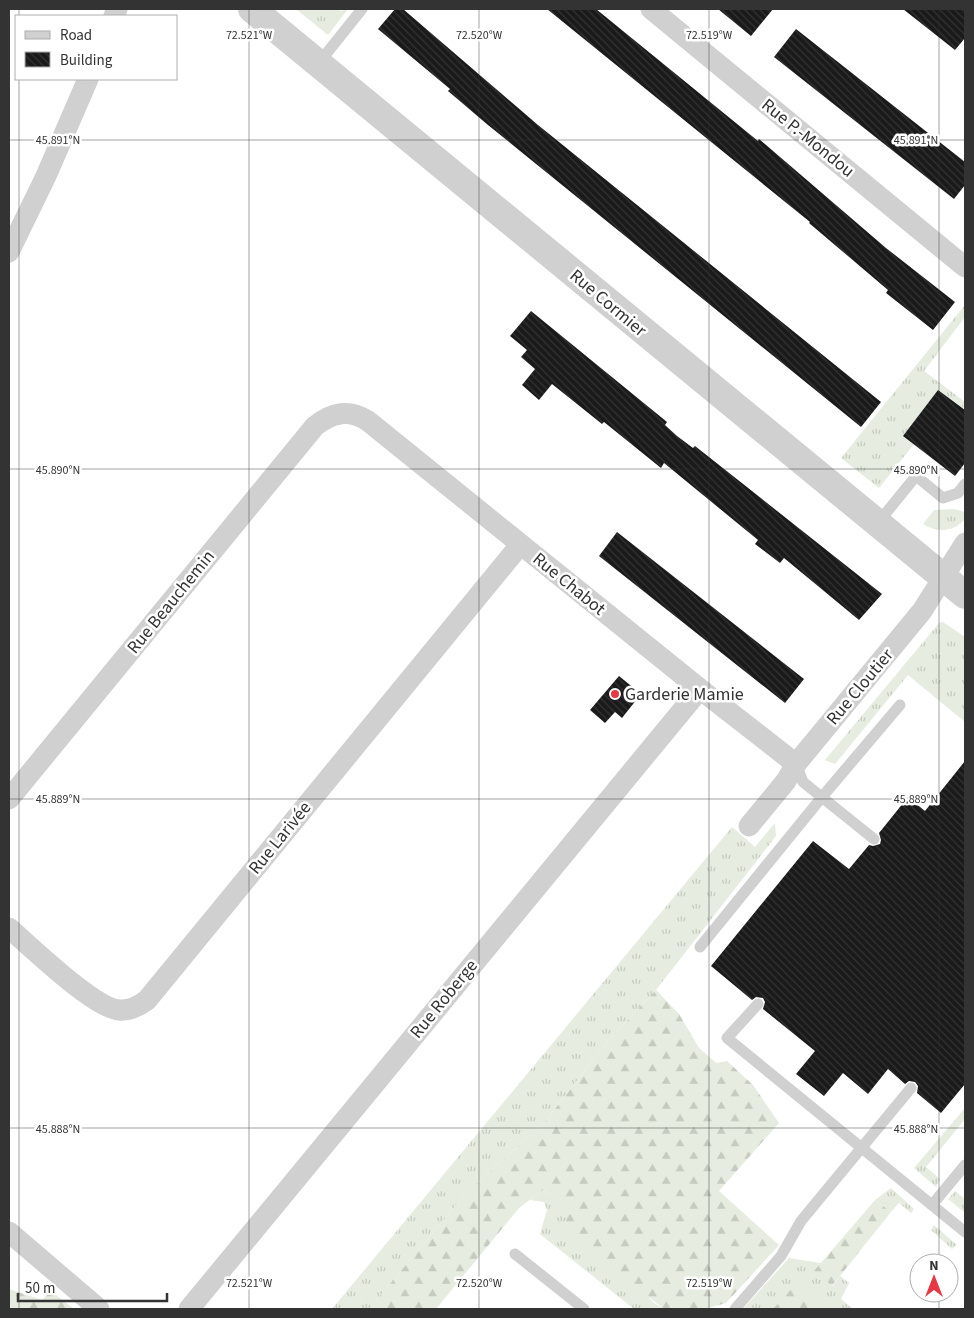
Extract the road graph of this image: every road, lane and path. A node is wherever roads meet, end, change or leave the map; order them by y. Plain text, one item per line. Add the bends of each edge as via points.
1 (362, 9) edge
2 (651, 9) edge
3 (259, 11) edge
4 (318, 64) junction
5 (88, 80) edge
6 (9, 252) edge
7 (965, 267) edge
8 (340, 413) joint
9 (963, 492) edge
10 (877, 524) junction
11 (965, 544) edge
12 (520, 545) junction
13 (944, 578) junction
14 (965, 595) edge
15 (700, 689) junction
16 (900, 705) dead end
17 (796, 764) junction
18 (822, 797) junction
19 (9, 799) edge
20 (749, 826) dead end
21 (874, 839) dead end
22 (9, 928) edge
23 (700, 947) dead end
24 (758, 1004) dead end
25 (910, 1088) dead end
26 (862, 1148) junction
27 (965, 1165) edge
28 (932, 1205) junction
29 (9, 1232) edge
30 (965, 1232) edge
31 (514, 1254) dead end
32 (99, 1309) edge
33 (189, 1309) edge
34 (584, 1309) edge
35 (735, 1309) edge

1 - 4 lane
2 - 7 street, Rue P.-Mondou
3 - 4 street, Rue Cormier
4 - 10 street, Rue Cormier
5 - 6 street
8 - 12 street, Rue Chabot via 368,420
8 - 19 street, Rue Beauchemin via 315,426
9 - 10 lane via 943,498 916,476
10 - 13 street, Rue Cormier
11 - 13 street, Rue Cloutier
12 - 15 street, Rue Chabot
12 - 22 street, Rue Larivée via 147,1000 120,1011 99,1003
13 - 14 street, Rue Cormier
13 - 17 street, Rue Cloutier via 922,611
15 - 17 street, Rue Chabot
15 - 33 street, Rue Roberge
16 - 18 lane
17 - 18 lane via 803,782
17 - 20 street, Rue Cloutier
18 - 21 lane
18 - 23 lane
24 - 26 lane via 727,1038
25 - 26 lane
26 - 28 lane
26 - 35 lane via 801,1221 781,1256
27 - 28 lane
28 - 30 lane
29 - 32 street
31 - 34 lane

